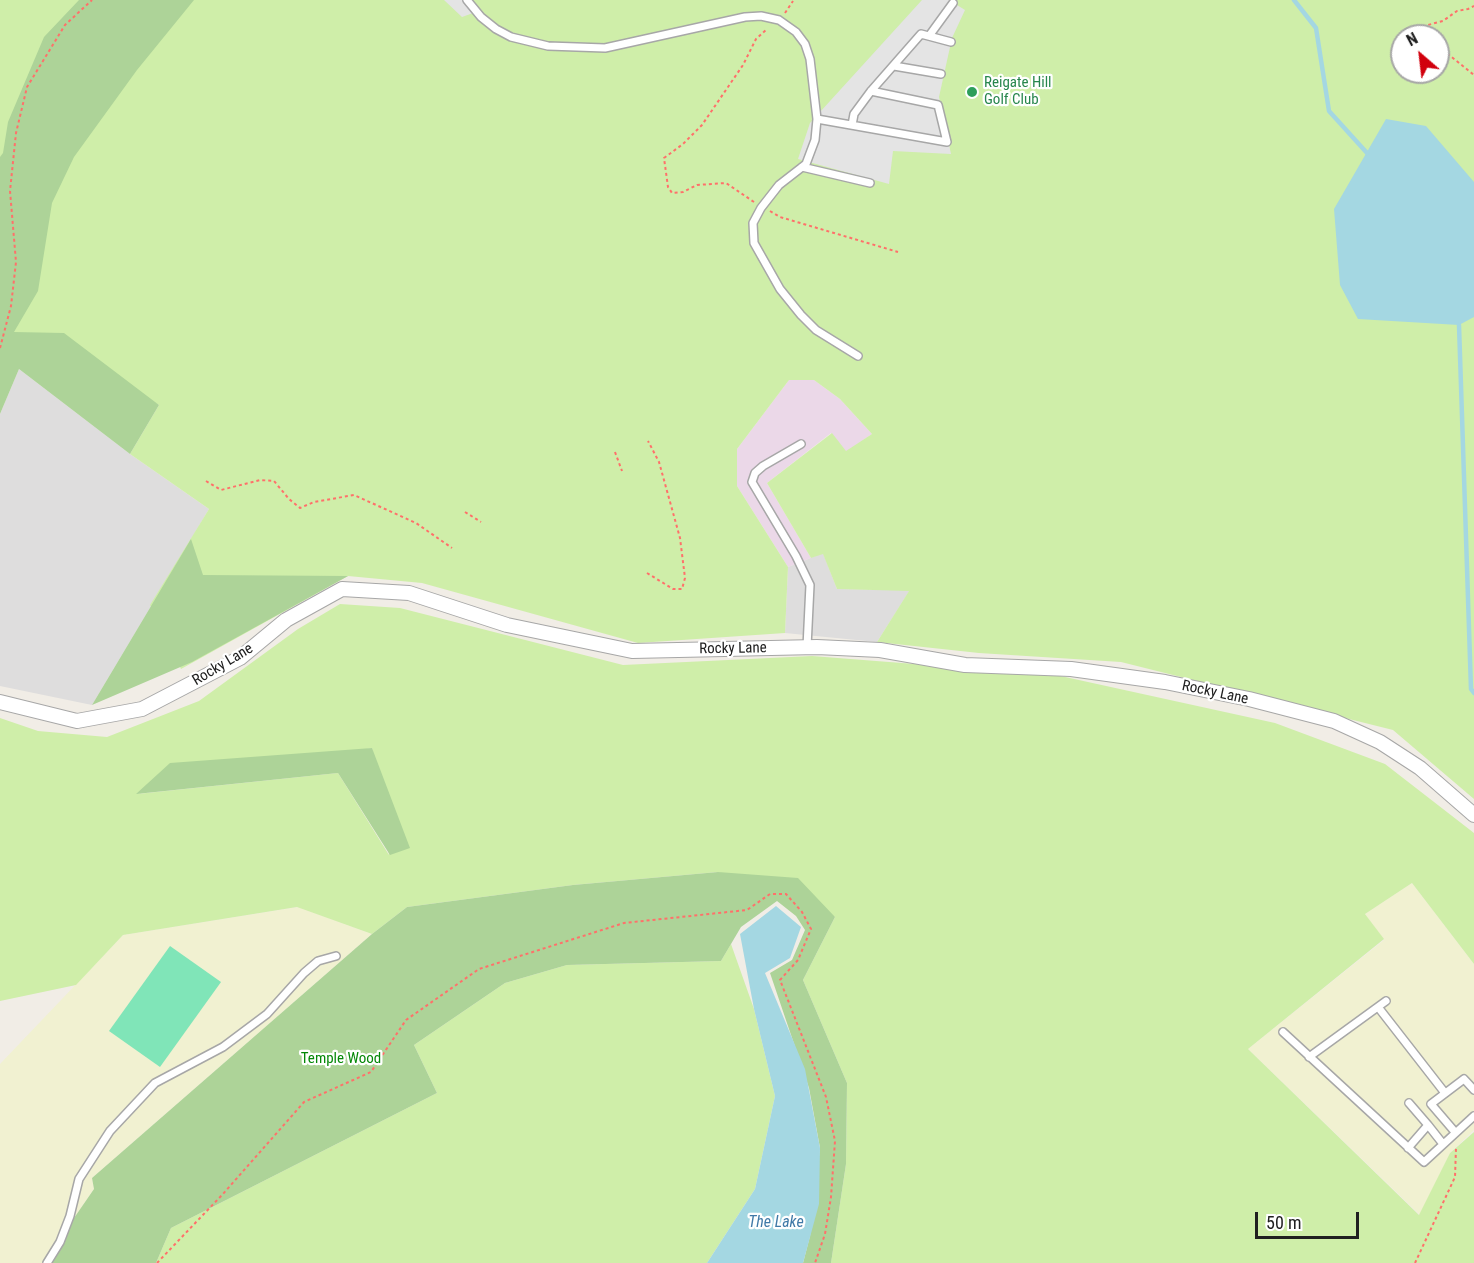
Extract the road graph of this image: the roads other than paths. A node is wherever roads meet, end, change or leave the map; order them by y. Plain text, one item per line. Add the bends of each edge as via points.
1 (467, 0) edge
2 (953, 3) dead end
3 (929, 36) junction
4 (951, 42) dead end
5 (894, 66) junction
6 (941, 74) dead end
7 (871, 91) junction
8 (817, 119) junction
9 (852, 125) junction
10 (802, 167) junction
11 (870, 183) dead end
12 (858, 356) dead end
13 (801, 444) dead end
14 (807, 647) junction
15 (0, 702) edge
16 (1474, 815) edge
17 (336, 956) dead end
18 (1386, 1001) dead end
19 (1378, 1006) junction
20 (1283, 1032) dead end
21 (1309, 1057) junction
22 (1474, 1090) edge
23 (1445, 1093) junction
24 (1409, 1103) dead end
25 (1474, 1116) edge
26 (1428, 1125) junction
27 (1453, 1135) junction
28 (1443, 1144) junction
29 (1408, 1148) junction
30 (47, 1263) edge

1 - 8 lane via 481,17 511,37 577,48 620,45 745,17 779,21 796,32 805,44
2 - 3 lane
3 - 4 lane
3 - 5 lane via 921,34
5 - 6 lane
5 - 7 lane
7 - 9 lane via 854,114
7 - 9 lane via 938,105 946,142
8 - 9 lane
8 - 10 lane via 815,140
10 - 11 lane
10 - 12 lane via 779,185 762,207 753,223 754,243 780,289 816,330
13 - 14 lane via 763,466 752,482 810,585
14 - 15 street, Rocky Lane via 632,651 507,625 409,592 342,589 286,620 240,658 142,709 77,721
14 - 16 street, Rocky Lane via 880,651 965,665 1071,669 1249,699 1334,721 1380,742 1420,768
17 - 30 lane via 318,961 267,1014 223,1047 155,1083 110,1131 78,1179 70,1216
18 - 19 lane
19 - 21 lane
19 - 23 lane
20 - 21 lane
21 - 29 lane
22 - 23 lane via 1464,1079
23 - 27 lane via 1431,1104
24 - 26 lane
25 - 27 lane
26 - 28 lane
26 - 29 lane
27 - 28 lane
28 - 29 lane via 1424,1162

